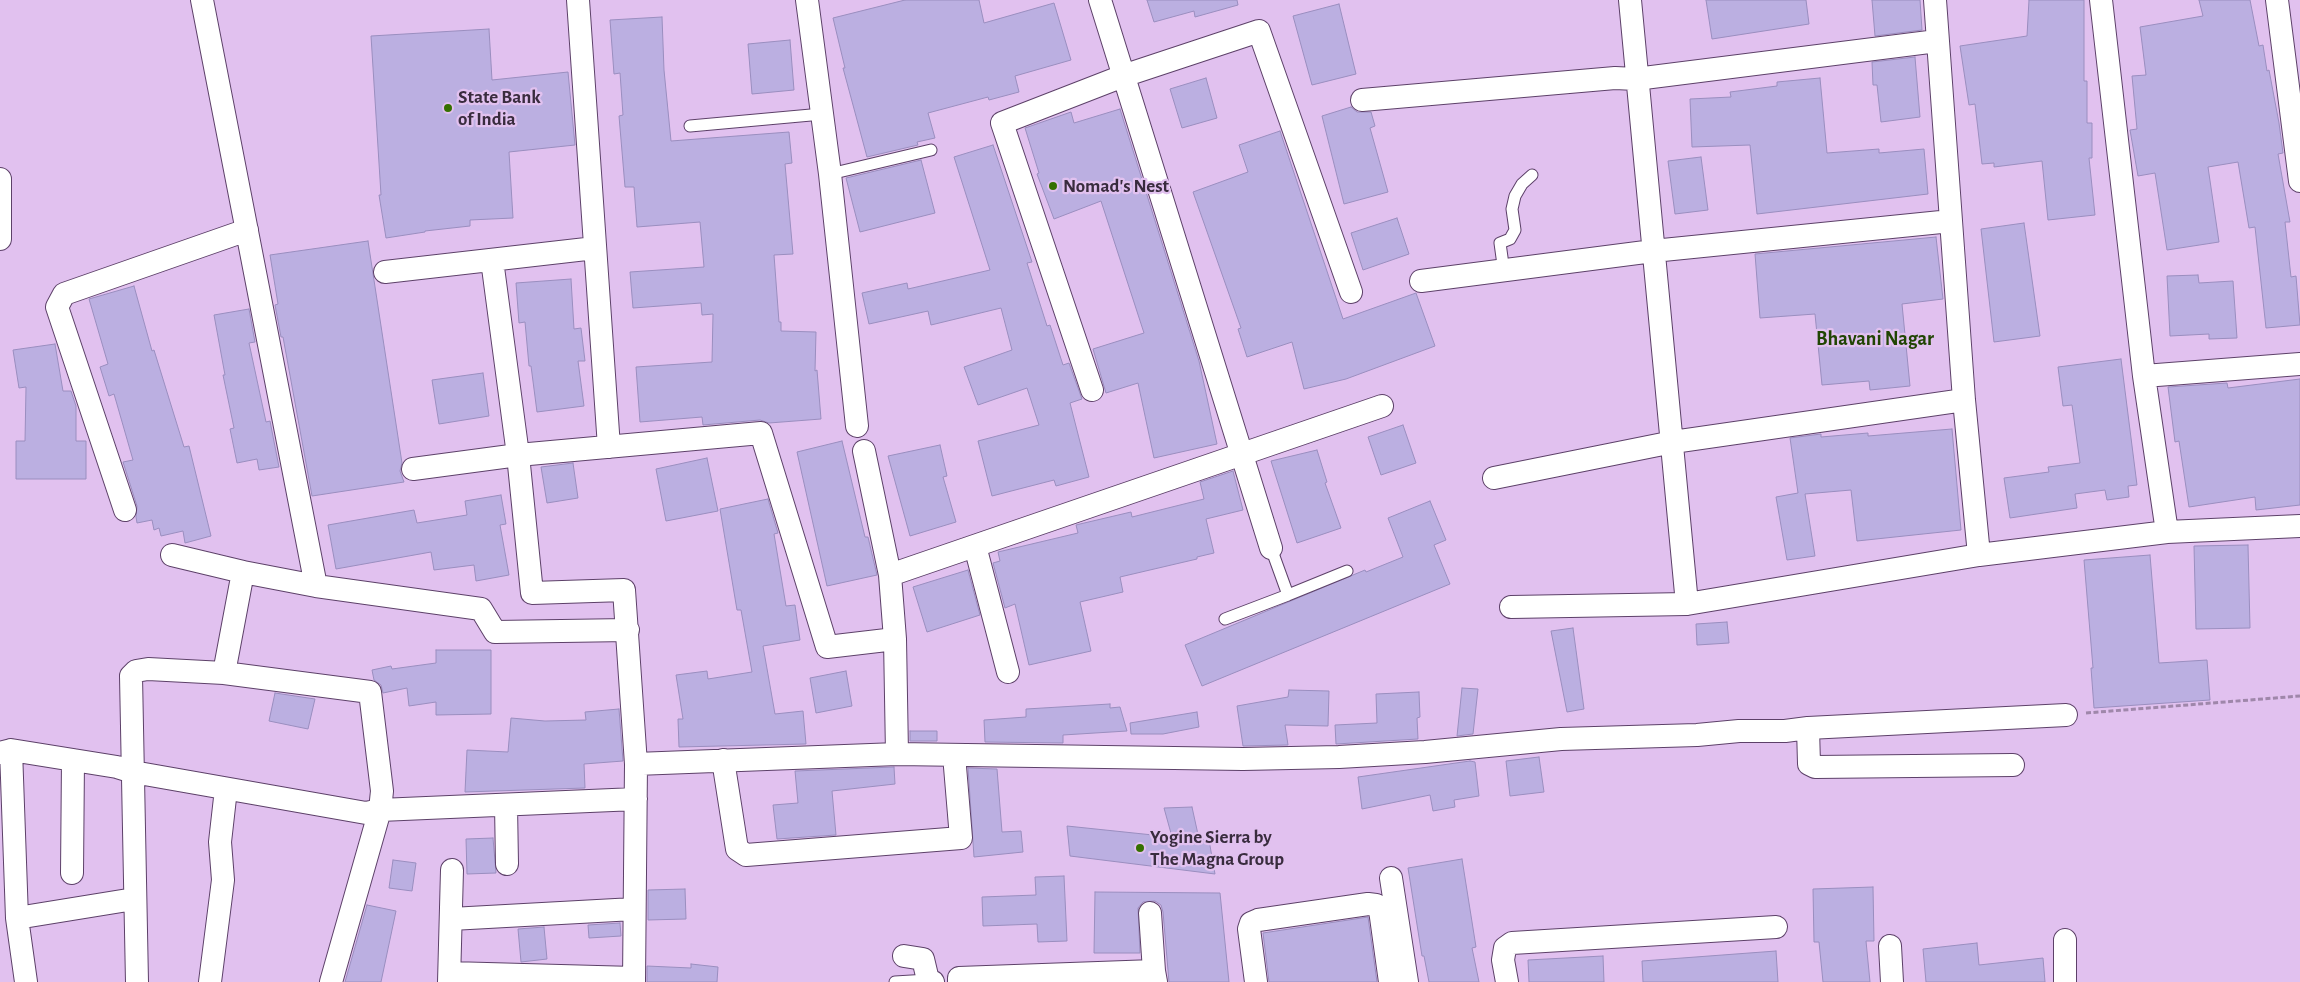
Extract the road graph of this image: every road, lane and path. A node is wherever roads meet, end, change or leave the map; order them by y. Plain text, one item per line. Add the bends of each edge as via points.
1 (202, 0) edge
2 (578, 0) edge
3 (807, 0) edge
4 (1100, 0) edge
5 (1630, 0) edge
6 (1935, 0) edge
7 (2101, 0) edge
8 (2277, 0) edge
9 (1937, 42) junction
10 (1124, 76) junction
11 (1636, 79) junction
12 (1362, 100) dead end
13 (822, 114) junction
14 (690, 126) dead end
15 (931, 150) dead end
16 (830, 174) junction
17 (1532, 175) dead end
18 (0, 179) edge
19 (2300, 181) edge
20 (1951, 221) junction
21 (246, 230) junction
22 (0, 240) edge
23 (595, 248) junction
24 (1653, 251) junction
25 (492, 260) junction
26 (385, 272) dead end
27 (1504, 272) junction
28 (1421, 281) dead end
29 (1351, 292) dead end
30 (2300, 364) edge
31 (2144, 376) junction
32 (1092, 390) dead end
33 (1964, 400) junction
34 (1382, 406) dead end
35 (858, 426) dead end
36 (1673, 442) junction
37 (609, 447) junction
38 (864, 451) dead end
39 (1242, 454) junction
40 (518, 455) junction
41 (412, 469) dead end
42 (1494, 478) dead end
43 (125, 510) dead end
44 (2300, 526) edge
45 (2167, 532) junction
46 (975, 546) junction
47 (1272, 548) joint
48 (172, 555) dead end
49 (1979, 555) junction
50 (1347, 571) dead end
51 (243, 572) junction
52 (890, 575) junction
53 (316, 586) junction
54 (1288, 595) junction
55 (1687, 604) junction
56 (1511, 607) dead end
57 (1225, 619) dead end
58 (628, 630) junction
59 (895, 639) junction
60 (1008, 672) dead end
61 (224, 673) junction
62 (2300, 696) edge
63 (2066, 715) joint
64 (1808, 728) junction
65 (6, 752) edge
66 (897, 754) junction
67 (954, 755) junction
68 (73, 760) junction
69 (723, 760) junction
70 (636, 764) junction
71 (2013, 765) dead end
72 (133, 772) junction
73 (226, 789) junction
74 (636, 799) junction
75 (506, 805) junction
76 (380, 810) junction
77 (507, 864) dead end
78 (452, 870) dead end
79 (72, 873) dead end
80 (1391, 878) dead end
81 (134, 899) junction
82 (634, 909) junction
83 (1150, 913) dead end
84 (17, 918) junction
85 (451, 919) junction
86 (1776, 927) dead end
87 (2065, 940) dead end
88 (1890, 946) dead end
89 (904, 956) dead end
90 (1155, 977) edge
91 (449, 978) edge
92 (634, 980) edge
93 (930, 981) edge
94 (956, 981) edge
95 (26, 982) edge
96 (137, 982) edge
97 (210, 982) edge
98 (331, 982) edge
99 (895, 982) edge
100 (1256, 982) edge
101 (1390, 982) edge
102 (1407, 982) edge
103 (1507, 982) edge
104 (1892, 982) edge
105 (2065, 982) edge

1 - 21 street
2 - 23 street
3 - 13 street
4 - 10 street
5 - 11 street
6 - 9 street
7 - 31 street
8 - 19 street
9 - 11 street
9 - 20 street
10 - 29 street via 1259,30
10 - 32 street via 1002,123
10 - 39 street
11 - 12 street via 1615,78
11 - 24 street
13 - 14 lane
13 - 16 street
15 - 16 lane
16 - 35 street
17 - 27 lane via 1515,196 1512,210 1515,230 1510,239 1500,243
18 - 22 street
20 - 24 street
20 - 33 street
21 - 43 street via 64,294 57,307
21 - 53 street
23 - 25 street
23 - 37 street
24 - 27 street
24 - 36 street
25 - 26 street
25 - 40 street
27 - 28 street
30 - 31 street
31 - 45 street
33 - 36 street
33 - 49 street
34 - 39 street
36 - 42 street
36 - 55 street
37 - 40 street
37 - 59 street via 761,433 827,647
38 - 52 street
39 - 46 street
39 - 47 street
40 - 41 street
40 - 58 street via 532,592 624,590
44 - 45 street
45 - 49 street
46 - 52 street
46 - 60 street
47 - 54 lane
48 - 51 street
49 - 55 street
50 - 54 lane
51 - 53 street
51 - 61 street
52 - 59 street
53 - 58 street via 481,610 495,632
54 - 57 lane
55 - 56 street
58 - 70 street
59 - 66 street
61 - 72 street via 136,670 131,676
61 - 76 street via 370,692 382,791
62 - 63 path
63 - 64 street
64 - 67 street via 1561,739 1339,757 1243,760
64 - 71 street via 1809,764 1815,767
65 - 68 street
65 - 84 street
66 - 67 street
66 - 69 street
67 - 69 street via 961,838 746,855 737,849
68 - 72 street
68 - 79 street
69 - 70 street
70 - 74 street
72 - 73 street
72 - 81 street
73 - 76 street via 366,813
73 - 97 street via 220,842 223,880
74 - 75 street
74 - 82 street
75 - 76 street
75 - 77 street
76 - 98 street
78 - 85 street
80 - 102 street
81 - 84 street
81 - 96 street
82 - 85 street
82 - 92 street
83 - 90 street
84 - 95 street
85 - 91 street
86 - 103 street via 1512,944 1505,948
87 - 105 street
88 - 104 street
89 - 93 street via 923,959
90 - 94 street
91 - 92 street
93 - 99 lane
100 - 101 street via 1251,923 1368,904 1376,905 1380,910

